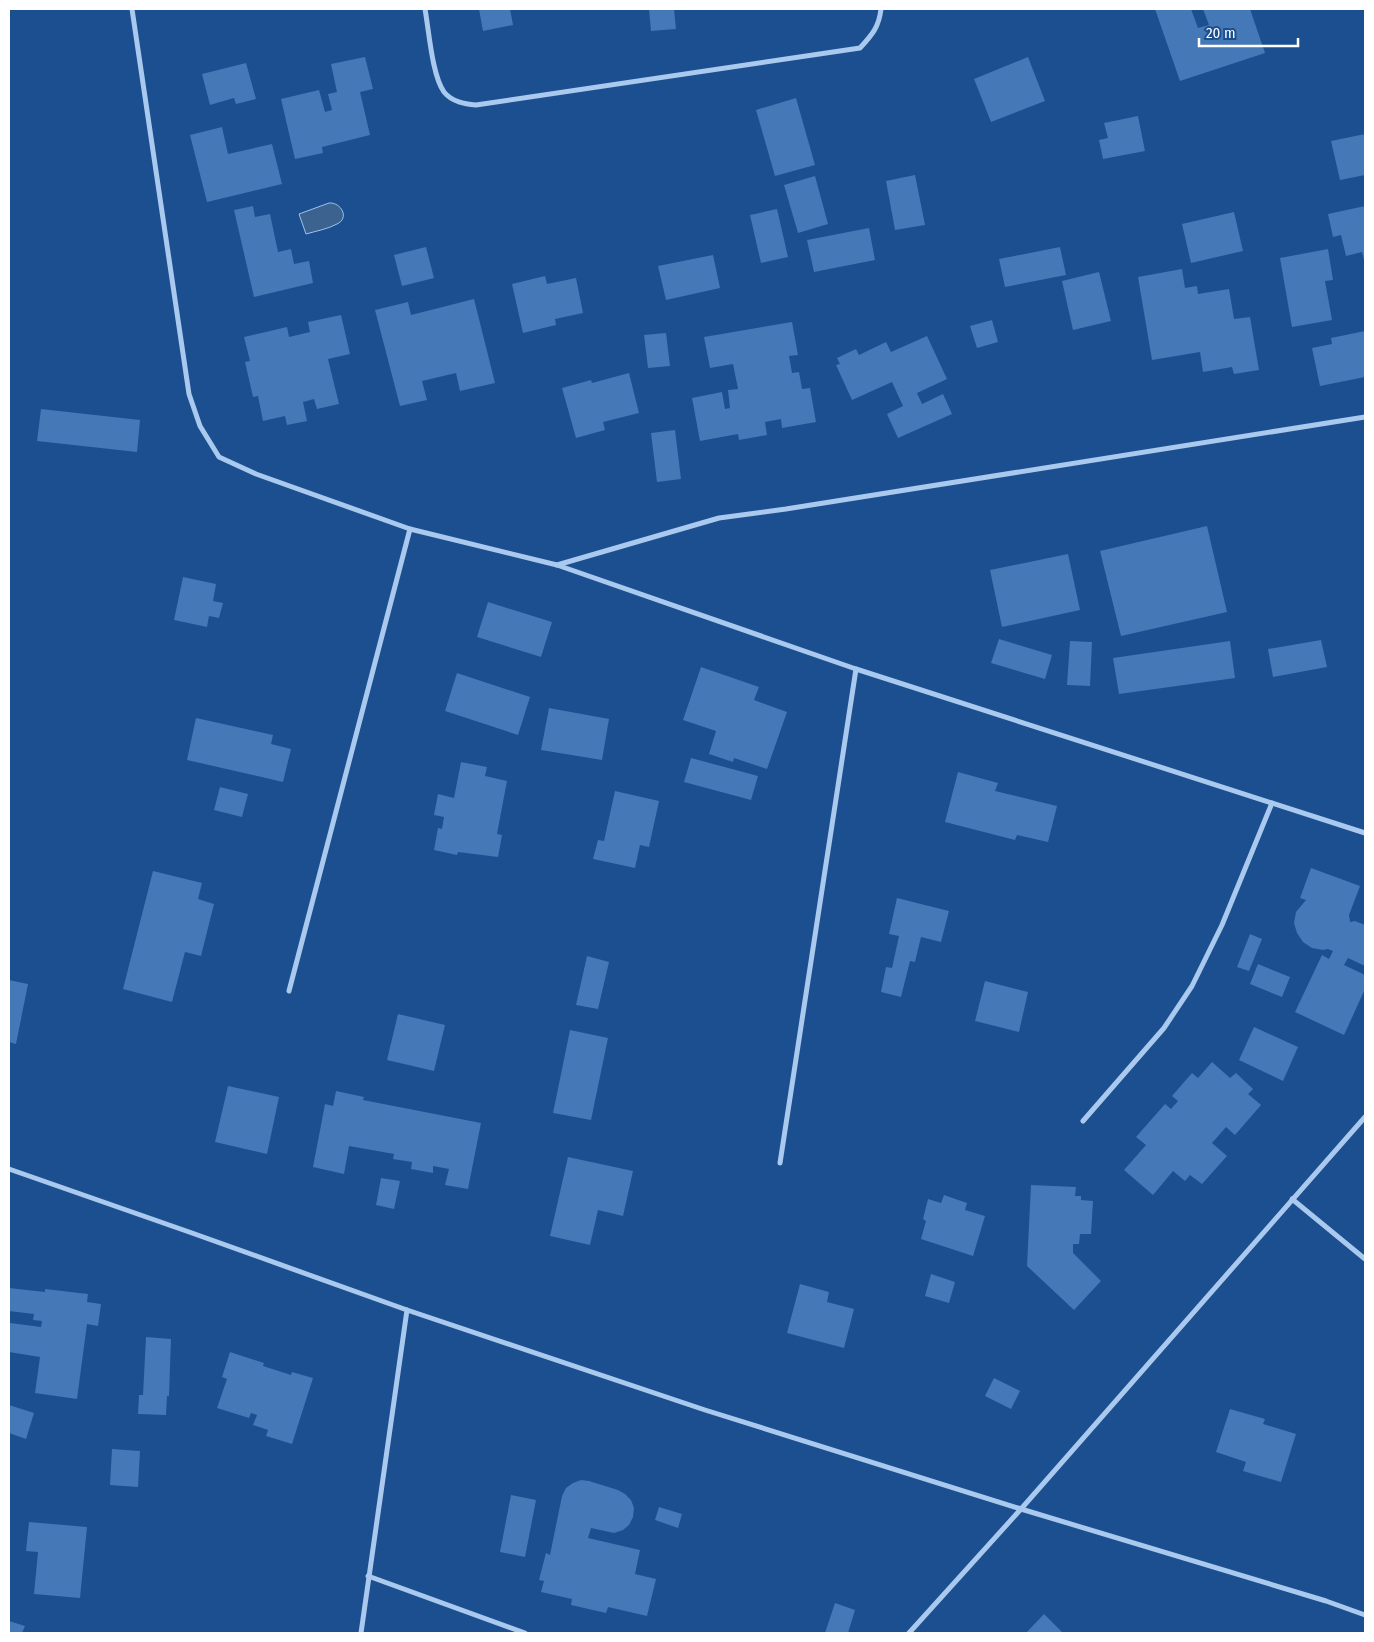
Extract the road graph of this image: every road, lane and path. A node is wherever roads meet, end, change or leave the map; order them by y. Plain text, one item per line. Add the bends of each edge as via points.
1 (132, 9) edge
2 (425, 9) edge
3 (881, 9) edge
4 (1365, 417) edge
5 (410, 529) junction
6 (557, 565) junction
7 (856, 669) junction
8 (1272, 803) junction
9 (1365, 833) edge
10 (289, 990) dead end
11 (1365, 1117) edge
12 (1083, 1122) dead end
13 (780, 1163) dead end
14 (9, 1169) edge
15 (1292, 1199) junction
16 (1365, 1259) edge
17 (407, 1310) junction
18 (1021, 1510) junction
19 (368, 1576) junction
20 (1365, 1615) edge
21 (361, 1633) edge
22 (525, 1633) edge
23 (909, 1633) edge

1 - 5 street via 189,394 200,426 219,458
2 - 3 street via 436,75 445,93 459,103 476,105 860,48 880,21
4 - 6 street via 719,518
5 - 6 street
5 - 10 street
6 - 7 street
7 - 8 street
7 - 13 street
8 - 9 street
8 - 12 street via 1222,926 1192,986 1164,1028
11 - 15 street
14 - 17 street
15 - 16 street
15 - 18 street
17 - 18 street via 695,1407
17 - 19 street
18 - 20 street
18 - 23 street
19 - 21 street
19 - 22 street

